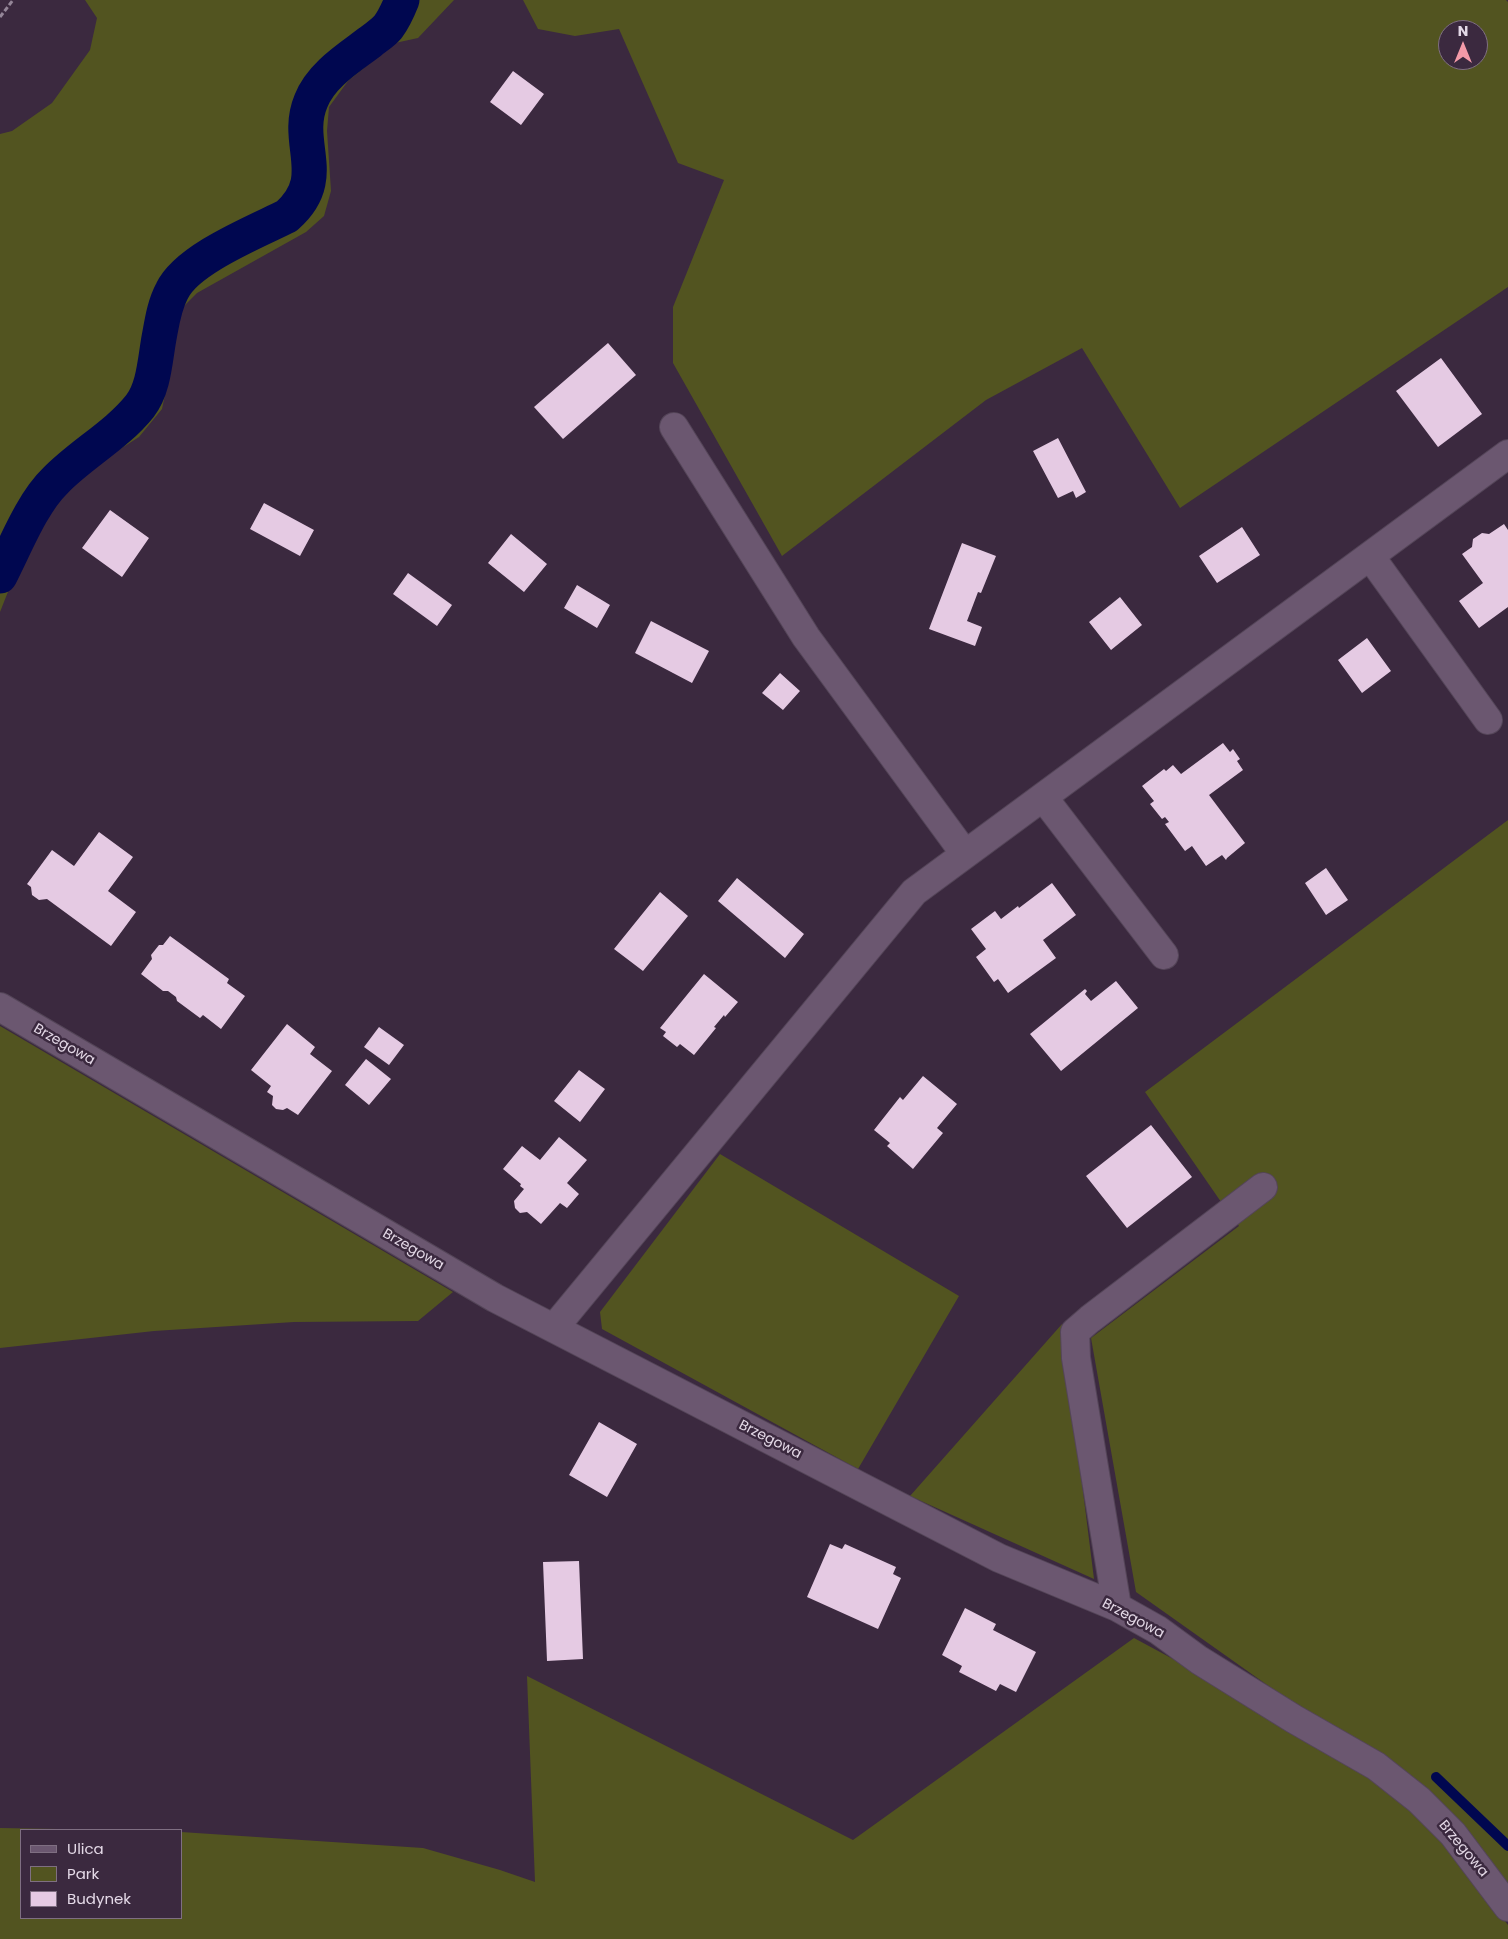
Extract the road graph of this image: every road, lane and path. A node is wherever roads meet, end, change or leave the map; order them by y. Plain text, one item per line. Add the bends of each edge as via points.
1 (13, 0) edge
2 (0, 17) edge
3 (674, 427) dead end
4 (1508, 454) edge
5 (1370, 556) junction
6 (1488, 720) dead end
7 (1043, 797) junction
8 (965, 854) junction
9 (1164, 955) dead end
10 (0, 1007) edge
11 (1263, 1187) dead end
12 (554, 1328) junction
13 (1117, 1607) junction
14 (1508, 1907) edge

1 - 2 path
3 - 8 street via 806,637
4 - 5 street
5 - 6 street
5 - 7 street
7 - 8 street
7 - 9 street
8 - 12 street via 914,892
10 - 12 street, Brzegowa via 496,1298
11 - 13 street via 1075,1332 1076,1358
12 - 13 street, Brzegowa via 999,1558
13 - 14 street, Brzegowa via 1294,1719 1376,1766 1419,1800 1453,1834

